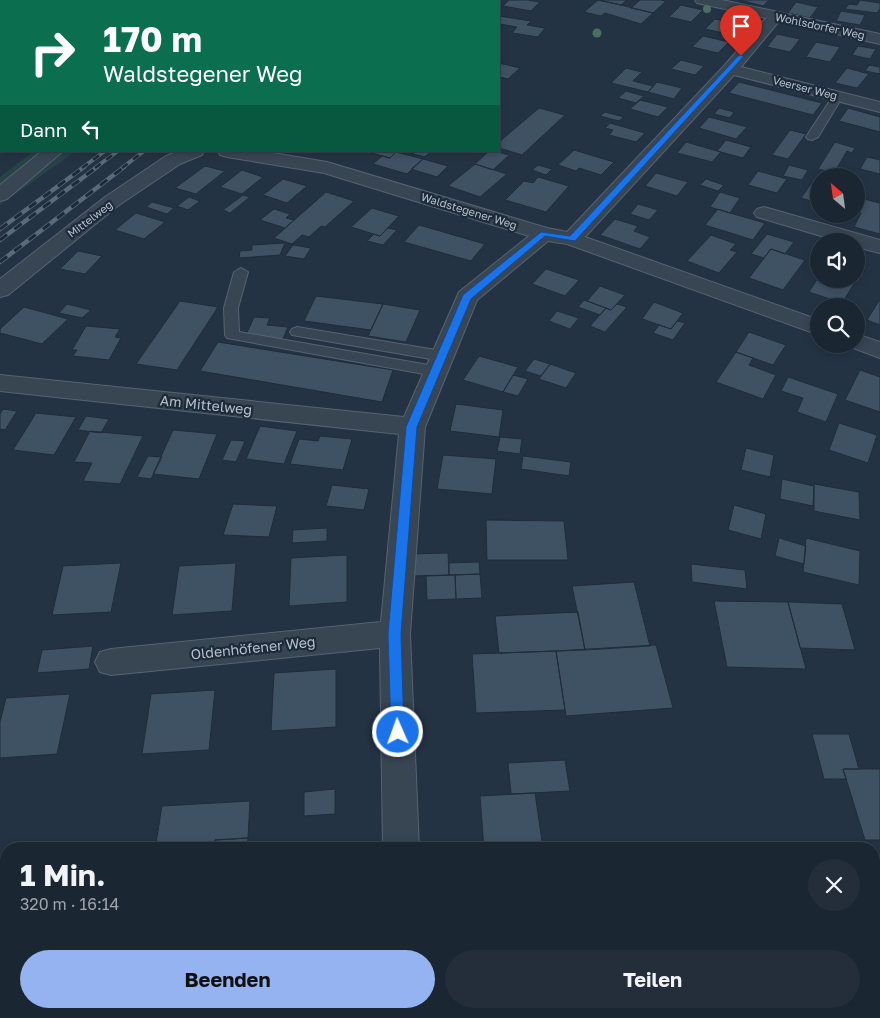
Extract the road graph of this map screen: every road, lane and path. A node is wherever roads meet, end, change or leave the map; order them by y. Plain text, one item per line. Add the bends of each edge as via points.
1 (702, 0) edge
2 (775, 17) junction
3 (880, 40) edge
4 (730, 69) junction
5 (838, 96) junction
6 (880, 107) edge
7 (812, 137) dead end
8 (53, 152) edge
9 (233, 152) edge
10 (343, 152) edge
11 (190, 153) edge
12 (327, 168) junction
13 (0, 196) edge
14 (764, 213) dead end
15 (544, 234) junction
16 (572, 239) junction
17 (880, 247) edge
18 (241, 272) dead end
19 (0, 290) edge
20 (810, 325) edge
21 (297, 332) dead end
22 (865, 344) edge
23 (880, 350) edge
24 (438, 364) junction
25 (0, 383) edge
26 (412, 427) junction
27 (395, 634) junction
28 (111, 662) dead end
29 (401, 842) edge

1 - 2 street, Wohlsdorfer Weg
2 - 3 street, Wohlsdorfer Weg
2 - 4 street
4 - 5 street, Veerser Weg
4 - 16 street
5 - 6 street, Veerser Weg
5 - 7 lane
8 - 13 street
9 - 12 street, Waldstegener Weg
10 - 12 street
11 - 19 street, Mittelweg via 112,201
12 - 15 street, Waldstegener Weg
14 - 17 street
15 - 16 street, Waldstegener Weg
15 - 24 street via 466,297
16 - 20 street, Waldstegener Weg
18 - 24 lane via 231,308 232,335 383,360
21 - 24 lane
22 - 23 street
24 - 26 street
25 - 26 street, Am Mittelweg
26 - 27 street
27 - 28 street, Oldenhöfener Weg
27 - 29 street

